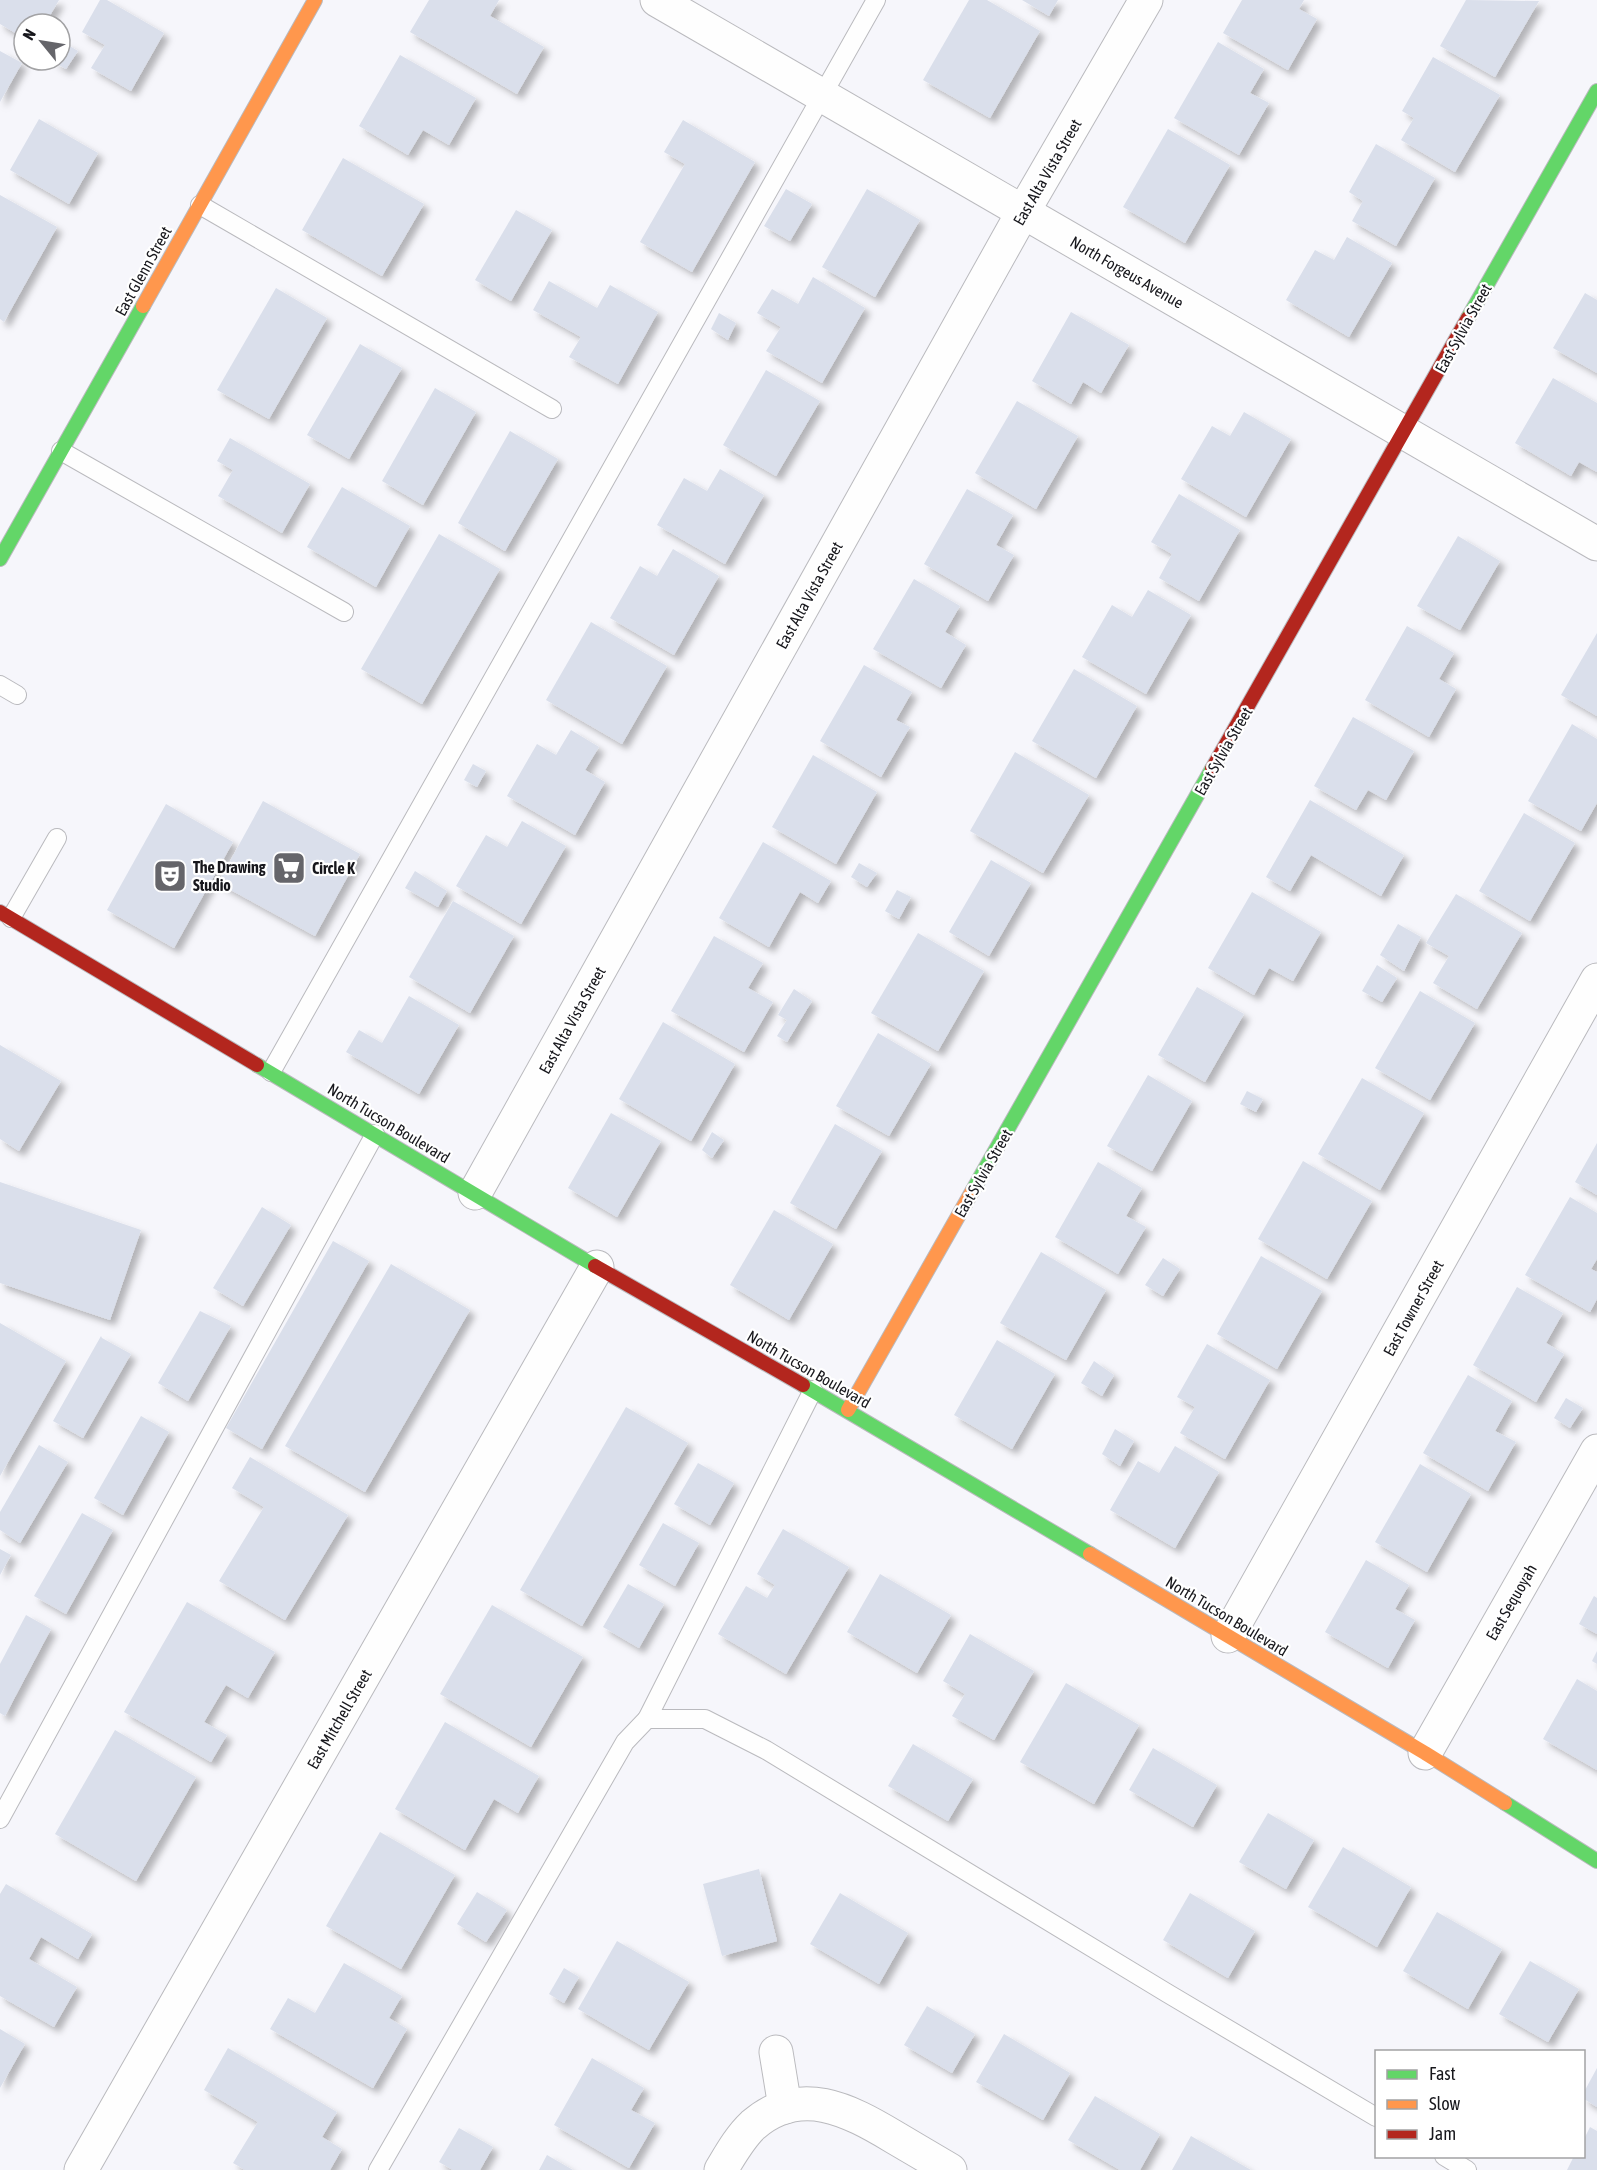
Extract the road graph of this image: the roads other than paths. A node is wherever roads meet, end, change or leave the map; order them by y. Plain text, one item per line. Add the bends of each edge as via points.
1 (315, 0) edge
2 (657, 0) edge
3 (876, 0) edge
4 (1146, 0) edge
5 (1597, 91) edge
6 (821, 95) junction
7 (200, 205) junction
8 (1023, 212) junction
9 (552, 409) dead end
10 (1404, 432) junction
11 (61, 451) junction
12 (6, 532) edge
13 (1597, 544) edge
14 (0, 559) edge
15 (344, 612) dead end
16 (0, 685) edge
17 (17, 694) dead end
18 (57, 838) dead end
19 (5, 915) edge
20 (1597, 980) edge
21 (271, 1072) junction
22 (375, 1134) junction
23 (475, 1193) junction
24 (597, 1267) junction
25 (813, 1390) junction
26 (848, 1410) junction
27 (1597, 1451) edge
28 (1228, 1636) junction
29 (647, 1719) junction
30 (1425, 1753) junction
31 (0, 1819) edge
32 (1597, 1861) edge
33 (776, 2052) dead end
34 (786, 2107) junction
35 (1375, 2116) edge
36 (1446, 2158) edge
37 (81, 2170) edge
38 (378, 2170) edge
39 (721, 2170) edge
40 (950, 2170) edge
41 (1467, 2170) edge

1 - 7 street, East Glenn Street
2 - 6 street, North Forgeus Avenue
3 - 6 lane
4 - 8 street, East Alta Vista Street
5 - 10 street, East Sylvia Street
6 - 8 street, North Forgeus Avenue
6 - 21 lane
7 - 9 lane
7 - 11 street, East Glenn Street
8 - 10 street, North Forgeus Avenue
8 - 23 street, East Alta Vista Street
10 - 13 street, North Forgeus Avenue
10 - 26 street, East Sylvia Street
11 - 12 street, East Glenn Street
11 - 15 lane
12 - 14 street, East Glenn Street
16 - 17 lane
18 - 19 lane
19 - 21 street, North Tucson Boulevard
20 - 28 street, East Towner Street
21 - 22 street, North Tucson Boulevard
22 - 23 street, North Tucson Boulevard
22 - 31 lane
23 - 24 street, North Tucson Boulevard
24 - 25 street, North Tucson Boulevard
24 - 37 street, East Mitchell Street
25 - 26 street, North Tucson Boulevard
25 - 29 lane
26 - 28 street, North Tucson Boulevard
27 - 30 street, East Sequoyah
28 - 30 street, North Tucson Boulevard
29 - 35 lane via 705,1719 766,1750
29 - 38 lane via 625,1742
30 - 32 street, North Tucson Boulevard
33 - 34 street
34 - 39 street via 753,2125
34 - 40 street via 821,2104 843,2110
36 - 41 lane

